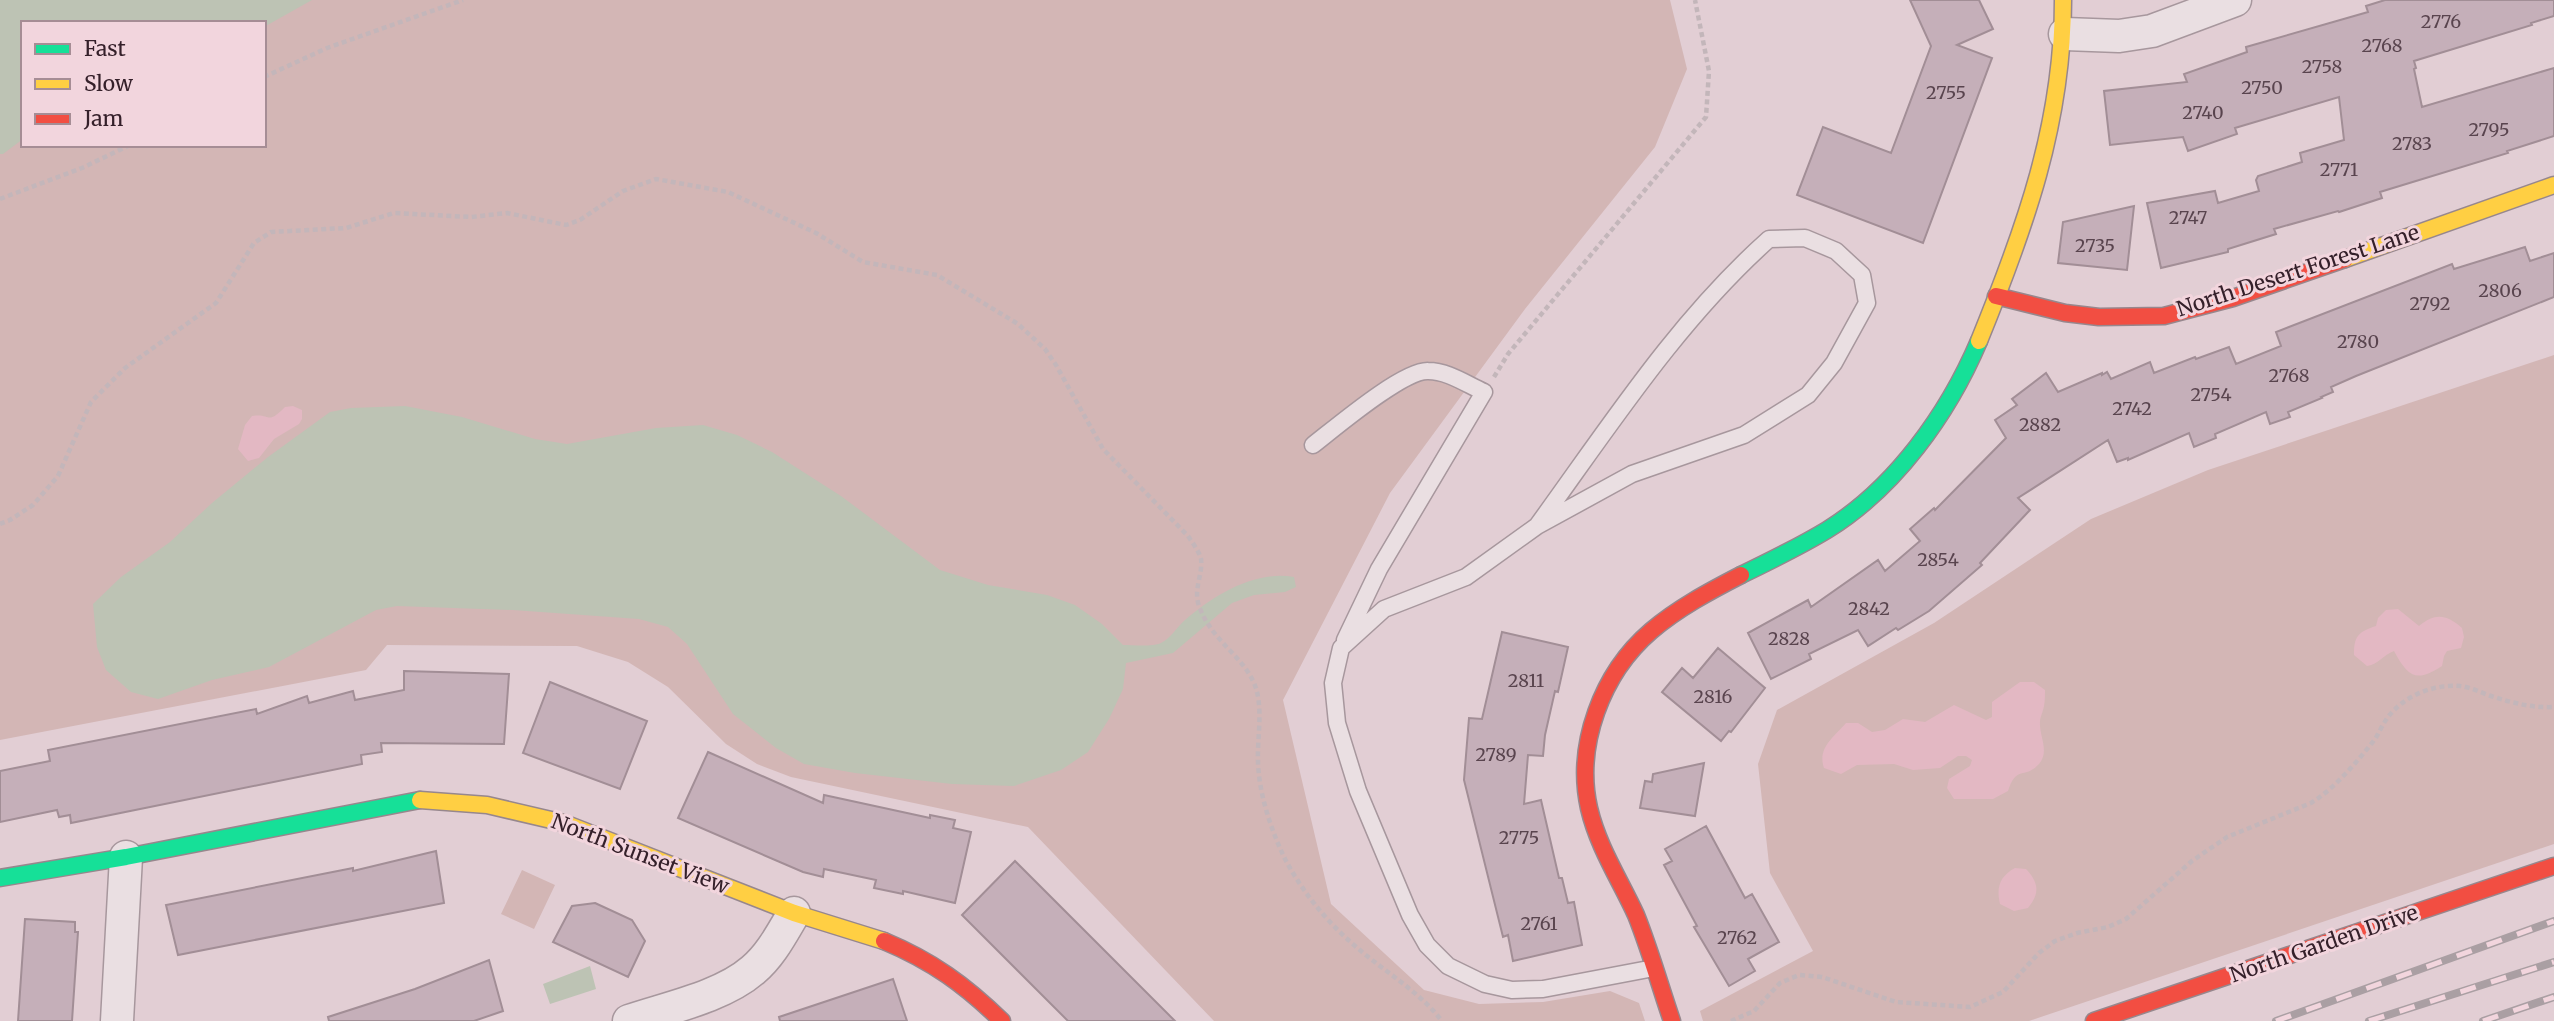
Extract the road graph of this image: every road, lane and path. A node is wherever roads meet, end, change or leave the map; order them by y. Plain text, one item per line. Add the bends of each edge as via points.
1 (463, 0) edge
2 (1695, 0) edge
3 (2063, 0) edge
4 (2235, 0) edge
5 (2064, 34) junction
6 (266, 76) edge
7 (126, 147) edge
8 (2554, 185) edge
9 (0, 199) edge
10 (1996, 296) junction
11 (1484, 392) junction
12 (1313, 445) dead end
13 (0, 524) edge
14 (1537, 526) junction
15 (1341, 648) junction
16 (2554, 707) edge
17 (126, 857) junction
18 (2554, 866) edge
19 (0, 878) edge
20 (794, 913) junction
21 (1654, 968) junction
22 (117, 1021) edge
23 (629, 1021) edge
24 (1002, 1021) edge
25 (1442, 1021) edge
26 (1672, 1021) edge
27 (1731, 1021) edge
28 (2095, 1021) edge

1 - 6 path via 327,48
2 - 11 path via 1710,71 1706,117 1508,354
3 - 5 street
4 - 5 street via 2152,31 2119,36
5 - 10 street via 2061,85 2042,172
7 - 9 path
8 - 10 street, North Desert Forest Lane via 2232,298 2164,316 2065,313
10 - 21 street via 1960,381 1939,414 1860,506 1805,543 1676,610 1649,630 1607,684 1592,722 1586,796 1595,832 1635,912
11 - 12 lane via 1443,373 1424,370 1390,387
11 - 15 lane via 1379,569
13 - 25 path via 33,505 58,476 91,402 125,368 216,303 254,243 271,232 346,228 394,214 471,217 507,213 566,225 623,191 656,179 728,192 816,233 863,262 937,275 1017,324 1051,356 1103,449 1188,536 1201,559 1196,595 1200,608 1254,684 1258,765 1266,811 1285,858 1318,910
14 - 14 lane via 1632,474 1744,435 1808,395 1833,363 1867,303 1862,275 1836,251 1805,238 1769,239 1731,273 1654,366
14 - 15 lane via 1466,577 1384,609
15 - 21 lane via 1333,683 1337,723 1358,791 1427,945 1448,966 1485,984 1512,990 1543,989
16 - 27 path via 2516,704 2460,686 2408,697 2324,795 2227,837 2126,919 2055,941 2003,992 1970,1007 1896,1002 1822,976 1799,975 1780,983 1754,1011
17 - 19 street, North Sunset View
17 - 20 street, North Sunset View via 424,799 487,805 564,822
17 - 22 street
18 - 28 street, North Garden Drive
20 - 23 street via 753,971 726,988
20 - 24 street, North Sunset View via 911,952 969,989
21 - 26 street

